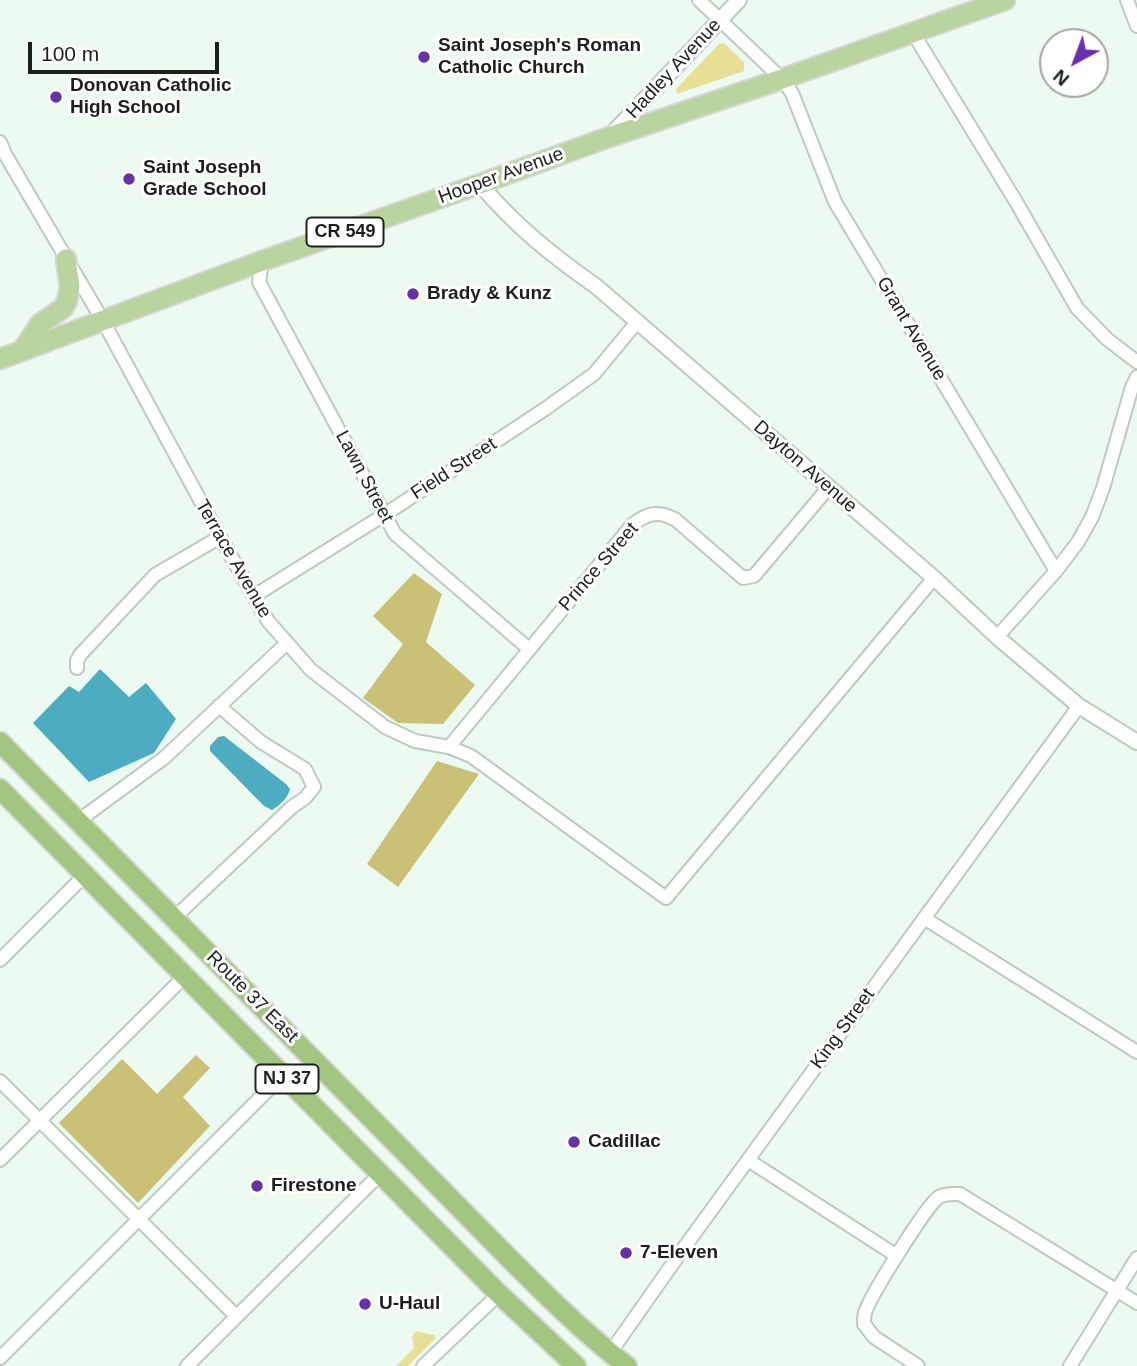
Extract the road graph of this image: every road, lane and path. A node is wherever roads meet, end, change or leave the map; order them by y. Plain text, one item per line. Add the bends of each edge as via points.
1 (699, 0) edge
2 (739, 0) edge
3 (1005, 0) edge
4 (1127, 0) edge
5 (720, 20) junction
6 (1137, 26) edge
7 (913, 33) junction
8 (782, 79) junction
9 (609, 137) junction
10 (0, 142) edge
11 (3, 155) edge
12 (480, 184) junction
13 (66, 259) junction
14 (262, 261) junction
15 (103, 321) junction
16 (637, 322) junction
17 (22, 351) junction
18 (0, 359) edge
19 (1137, 362) edge
20 (1137, 377) edge
21 (1132, 413) edge
22 (829, 487) junction
23 (384, 515) junction
24 (220, 537) junction
25 (1056, 571) junction
26 (934, 578) junction
27 (254, 596) junction
28 (997, 638) junction
29 (287, 643) junction
30 (529, 649) junction
31 (78, 668) dead end
32 (219, 706) junction
33 (1079, 706) junction
34 (0, 742) edge
35 (1137, 742) edge
36 (449, 747) junction
37 (0, 789) edge
38 (78, 821) junction
39 (85, 875) junction
40 (174, 918) junction
41 (924, 918) junction
42 (0, 960) edge
43 (184, 977) junction
44 (1137, 1052) edge
45 (283, 1075) junction
46 (0, 1081) edge
47 (41, 1120) junction
48 (0, 1160) edge
49 (748, 1160) junction
50 (380, 1174) junction
51 (138, 1218) junction
52 (897, 1256) junction
53 (1137, 1258) edge
54 (1117, 1291) junction
55 (499, 1293) junction
56 (1137, 1303) edge
57 (236, 1316) junction
58 (610, 1353) junction
59 (0, 1358) edge
60 (187, 1366) edge
61 (423, 1366) edge
62 (576, 1366) edge
63 (627, 1366) edge
64 (918, 1366) edge
65 (1070, 1366) edge

1 - 5 street, Grant Avenue
2 - 5 street, Hadley Avenue
3 - 7 main road, Hooper Avenue / CR 549
4 - 6 street
5 - 8 street, Grant Avenue
5 - 9 street, Hadley Avenue
7 - 8 main road, Hooper Avenue / CR 549
7 - 19 street via 1077,308
8 - 9 main road, Hooper Avenue / CR 549
8 - 25 street, Grant Avenue via 792,93 835,202
9 - 12 main road, Hooper Avenue / CR 549
10 - 11 street, Terrace Avenue
11 - 13 street, Terrace Avenue
12 - 14 main road, Hooper Avenue / CR 549
12 - 16 street, Dayton Avenue via 548,252
13 - 15 street, Terrace Avenue
13 - 17 main road via 67,301 40,324
14 - 15 main road, Hooper Avenue / CR 549
14 - 23 street, Lawn Street via 259,282
15 - 17 main road, Hooper Avenue / CR 549
15 - 24 street, Terrace Avenue
16 - 22 street, Dayton Avenue
16 - 23 street, Field Street via 594,374
17 - 18 main road, Hooper Avenue / CR 549
20 - 21 street via 1132,387
21 - 25 street via 1092,517
22 - 26 street, Dayton Avenue
22 - 30 street, Prince Street via 754,576 743,578 667,514 642,517
23 - 27 street, Field Street
23 - 30 street, Lawn Street via 395,534
24 - 27 street, Terrace Avenue
24 - 31 street via 155,575 80,655
25 - 28 street
26 - 28 street, Dayton Avenue
26 - 36 street, Terrace Avenue via 666,898 471,756
27 - 29 street, Terrace Avenue
28 - 33 street, Dayton Avenue
29 - 32 street
29 - 36 street, Terrace Avenue via 311,670 385,727 415,741
30 - 36 street, Prince Street
32 - 38 street via 164,758
32 - 40 street via 261,742 305,769 314,787
33 - 35 street, Dayton Avenue
33 - 41 street, King Street
34 - 38 highway, Route 37 East / NJ 37
37 - 39 highway, Route 37 East / NJ 37
38 - 40 highway, Route 37 East / NJ 37
39 - 42 street
39 - 43 highway, Route 37 East / NJ 37
40 - 58 highway, Route 37 East / NJ 37 via 510,1259
41 - 44 street
41 - 49 street, King Street
43 - 45 highway, Route 37 East / NJ 37
43 - 47 street
45 - 50 highway, Route 37 East / NJ 37
45 - 51 street
46 - 47 street
47 - 48 street
47 - 51 street
49 - 52 street
49 - 58 street, King Street
50 - 55 highway, Route 37 East / NJ 37
50 - 57 street
51 - 57 street
51 - 59 street
52 - 54 street via 938,1197 960,1194
52 - 64 street via 870,1301 864,1324 874,1338
53 - 54 street
54 - 56 street
54 - 65 street
55 - 61 street
55 - 62 highway, Route 37 East / NJ 37
57 - 60 street
58 - 63 highway, Route 37 East / NJ 37

